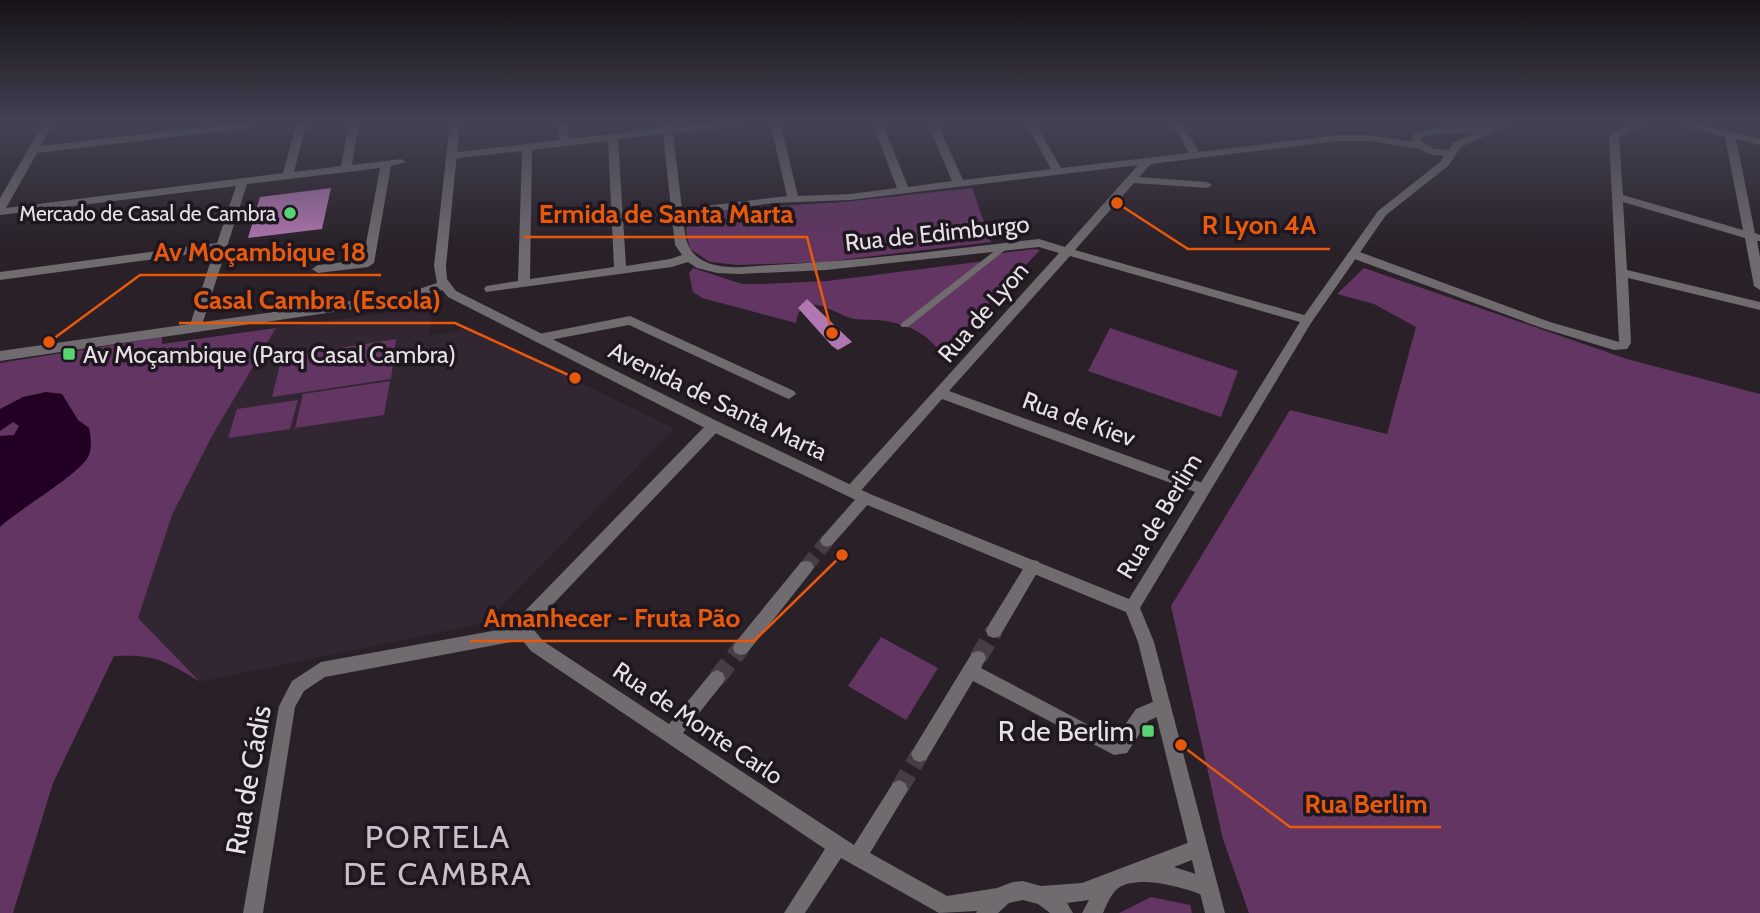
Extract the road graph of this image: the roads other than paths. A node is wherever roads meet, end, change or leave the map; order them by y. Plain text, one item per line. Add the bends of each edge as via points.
1 (25, 165) edge
2 (291, 165) edge
3 (347, 165) edge
4 (373, 165) edge
5 (386, 165) edge
6 (450, 165) edge
7 (527, 165) edge
8 (614, 165) edge
9 (671, 165) edge
10 (785, 165) edge
11 (894, 165) edge
12 (951, 165) edge
13 (1054, 165) edge
14 (1124, 165) edge
15 (1145, 165) edge
16 (1432, 165) edge
17 (1443, 165) edge
18 (1616, 165) edge
19 (1737, 165) edge
20 (346, 168) junction
21 (1058, 172) junction
22 (1432, 173) junction
23 (288, 176) junction
24 (1130, 180) junction
25 (243, 181) junction
26 (959, 184) junction
27 (1207, 185) dead end
28 (904, 191) junction
29 (1618, 197) junction
30 (793, 198) junction
31 (0, 210) edge
32 (677, 213) junction
33 (1755, 237) edge
34 (1006, 245) junction
35 (222, 246) junction
36 (1066, 250) junction
37 (1353, 254) junction
38 (689, 257) junction
39 (318, 269) dead end
40 (620, 270) junction
41 (1622, 273) junction
42 (0, 276) edge
43 (524, 284) junction
44 (443, 285) junction
45 (1760, 286) edge
46 (490, 289) dead end
47 (1760, 306) edge
48 (1307, 320) junction
49 (905, 325) dead end
50 (195, 328) junction
51 (538, 338) junction
52 (0, 356) edge
53 (940, 393) junction
54 (789, 394) dead end
55 (713, 426) junction
56 (1203, 489) junction
57 (858, 494) junction
58 (827, 541) tunnel mouth
59 (1033, 566) junction
60 (806, 567) tunnel mouth
61 (1132, 607) junction
62 (994, 631) tunnel mouth
63 (526, 632) junction
64 (741, 648) tunnel mouth
65 (718, 678) tunnel mouth
66 (1162, 706) junction
67 (671, 735) junction
68 (919, 754) tunnel mouth
69 (899, 789) tunnel mouth
70 (838, 846) junction
71 (1198, 848) junction
72 (857, 858) junction
73 (1139, 873) junction
74 (1108, 885) junction
75 (1208, 887) junction
76 (1042, 895) junction
77 (991, 906) edge
78 (949, 910) edge
79 (253, 913) edge
80 (793, 913) edge
81 (1063, 913) edge
82 (1092, 913) edge
83 (1215, 913) edge

1 - 31 street
2 - 23 street
3 - 20 street
4 - 20 street
5 - 39 street via 368,263
6 - 44 street via 440,266
7 - 43 street
8 - 40 street
9 - 32 street
10 - 30 street
11 - 28 street
12 - 26 street
13 - 21 street
14 - 21 street
15 - 24 street, Rua de Lyon
16 - 22 street
17 - 22 street, Rua de Berlim
18 - 29 street
19 - 33 street
20 - 23 street
21 - 26 street
22 - 37 street, Rua de Berlim via 1381,214
23 - 25 street
24 - 27 street
24 - 36 street, Rua de Lyon
25 - 31 street
25 - 35 street
26 - 28 street
28 - 30 street
29 - 33 street
29 - 41 street
30 - 32 street
32 - 38 street via 681,245
33 - 45 street
34 - 36 street, Rua de Edimburgo via 1039,243
34 - 38 street, Rua de Edimburgo via 760,269 716,269
34 - 49 street
35 - 42 street
35 - 50 street
36 - 48 street, Rua de Edimburgo
36 - 53 street, Rua de Lyon
37 - 41 street via 1546,325 1622,347
37 - 48 street, Rua de Berlim
38 - 40 street
40 - 43 street
41 - 47 street
43 - 46 street
44 - 50 street via 408,297
44 - 51 street, Avenida de Santa Marta
48 - 56 street, Rua de Berlim
50 - 52 street
51 - 54 street via 630,320
51 - 55 street, Avenida de Santa Marta
53 - 56 street, Rua de Kiev
53 - 57 street, Rua de Lyon
55 - 57 street, Avenida de Santa Marta
55 - 63 street via 532,615
56 - 61 street, Rua de Berlim
57 - 58 street, Rua de Lyon
57 - 59 street, Avenida de Santa Marta
59 - 61 street, Avenida de Santa Marta
59 - 62 street
60 - 64 street
61 - 66 street, Rua de Berlim
63 - 67 street, Rua de Monte Carlo via 537,646
63 - 79 street, Rua de Cádis via 321,670 298,686 287,706
65 - 67 street
66 - 68 street via 1142,715 1121,747 1114,747 974,665
66 - 71 street, Rua de Berlim
67 - 70 street, Rua de Monte Carlo
69 - 72 street
70 - 72 street, Rua de Monte Carlo
70 - 80 street
71 - 73 street, Rua de Monte Carlo
71 - 75 street, Rua de Berlim
72 - 78 street, Rua de Monte Carlo
73 - 74 street, Rua de Monte Carlo
73 - 75 street, Rua de Monte Carlo via 1181,877
74 - 76 street, Rua de Monte Carlo via 1082,893
74 - 82 street
75 - 83 street, Rua de Berlim
76 - 77 street, Rua de Monte Carlo via 1018,890
76 - 81 street
77 - 78 street, Rua de Monte Carlo

